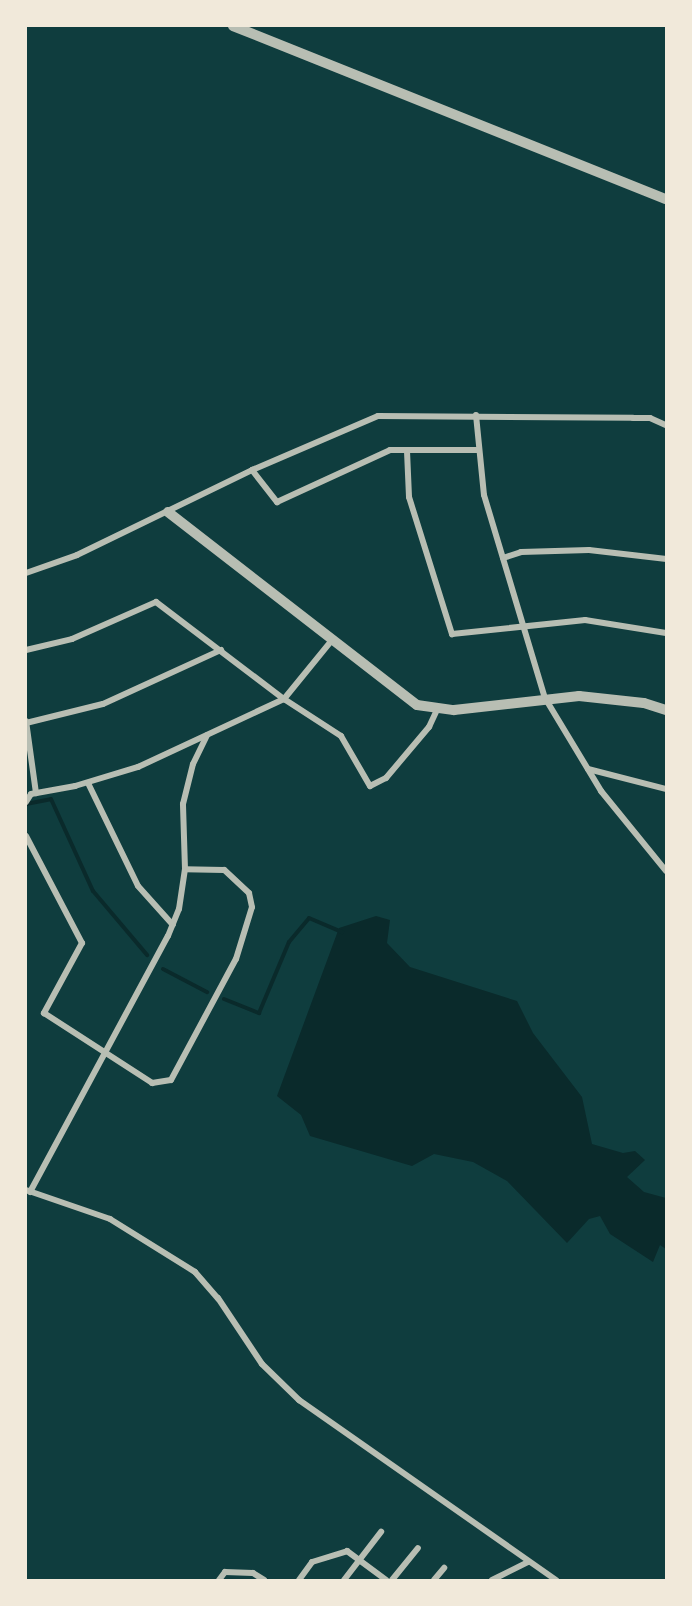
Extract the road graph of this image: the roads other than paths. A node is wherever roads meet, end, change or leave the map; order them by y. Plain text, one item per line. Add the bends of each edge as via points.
1 (233, 26) edge
2 (666, 199) edge
3 (476, 415) junction
4 (666, 425) edge
5 (478, 450) junction
6 (407, 451) junction
7 (252, 470) junction
8 (168, 512) junction
9 (503, 558) junction
10 (666, 559) edge
11 (26, 573) edge
12 (521, 624) junction
13 (666, 633) edge
14 (332, 640) junction
15 (26, 650) edge
16 (221, 650) junction
17 (545, 698) junction
18 (284, 699) junction
19 (437, 710) junction
20 (666, 711) edge
21 (26, 722) edge
22 (207, 735) junction
23 (588, 769) junction
24 (88, 783) junction
25 (666, 789) edge
26 (34, 794) junction
27 (26, 802) edge
28 (26, 836) edge
29 (665, 866) edge
30 (185, 869) junction
31 (173, 925) junction
32 (104, 1056) junction
33 (28, 1191) edge
34 (381, 1532) dead end
35 (418, 1548) dead end
36 (360, 1561) junction
37 (528, 1562) junction
38 (444, 1568) dead end
39 (261, 1580) edge
40 (219, 1581) edge
41 (299, 1581) edge
42 (344, 1581) edge
43 (386, 1581) edge
44 (392, 1581) edge
45 (434, 1581) edge
46 (492, 1581) edge
47 (556, 1581) edge

1 - 2 street
3 - 4 street via 650,418
3 - 5 street
3 - 7 street via 378,416
5 - 6 street
5 - 9 street via 484,495
6 - 7 street via 390,450 276,502
6 - 12 street via 409,497 452,634
7 - 8 street
8 - 11 street via 76,555
8 - 14 street
9 - 10 street via 522,552 589,549
9 - 12 street
12 - 13 street via 585,620
12 - 17 street
14 - 18 street
14 - 19 street via 411,701
15 - 16 street via 72,639 156,602
16 - 18 street
16 - 21 street via 103,704
17 - 19 street
17 - 20 street via 599,697
17 - 23 street
18 - 19 street via 341,736 370,786 386,778 429,727
18 - 22 street
21 - 26 street
22 - 24 street via 138,767
22 - 30 street via 185,788
23 - 25 street via 628,776
23 - 29 street via 618,816
24 - 26 street
24 - 31 street via 138,886
26 - 27 street
28 - 32 street via 82,943 44,1013
30 - 31 street
30 - 32 street via 224,870 249,893 252,907 236,959 171,1080 152,1083
31 - 32 street
32 - 33 street
33 - 37 street via 118,1223 195,1272 218,1298 262,1364 299,1400
34 - 36 street
35 - 44 street
36 - 41 street via 347,1551 312,1562
36 - 42 street
36 - 43 street
37 - 46 street
37 - 47 street
38 - 45 street
39 - 40 street via 253,1573 225,1572

